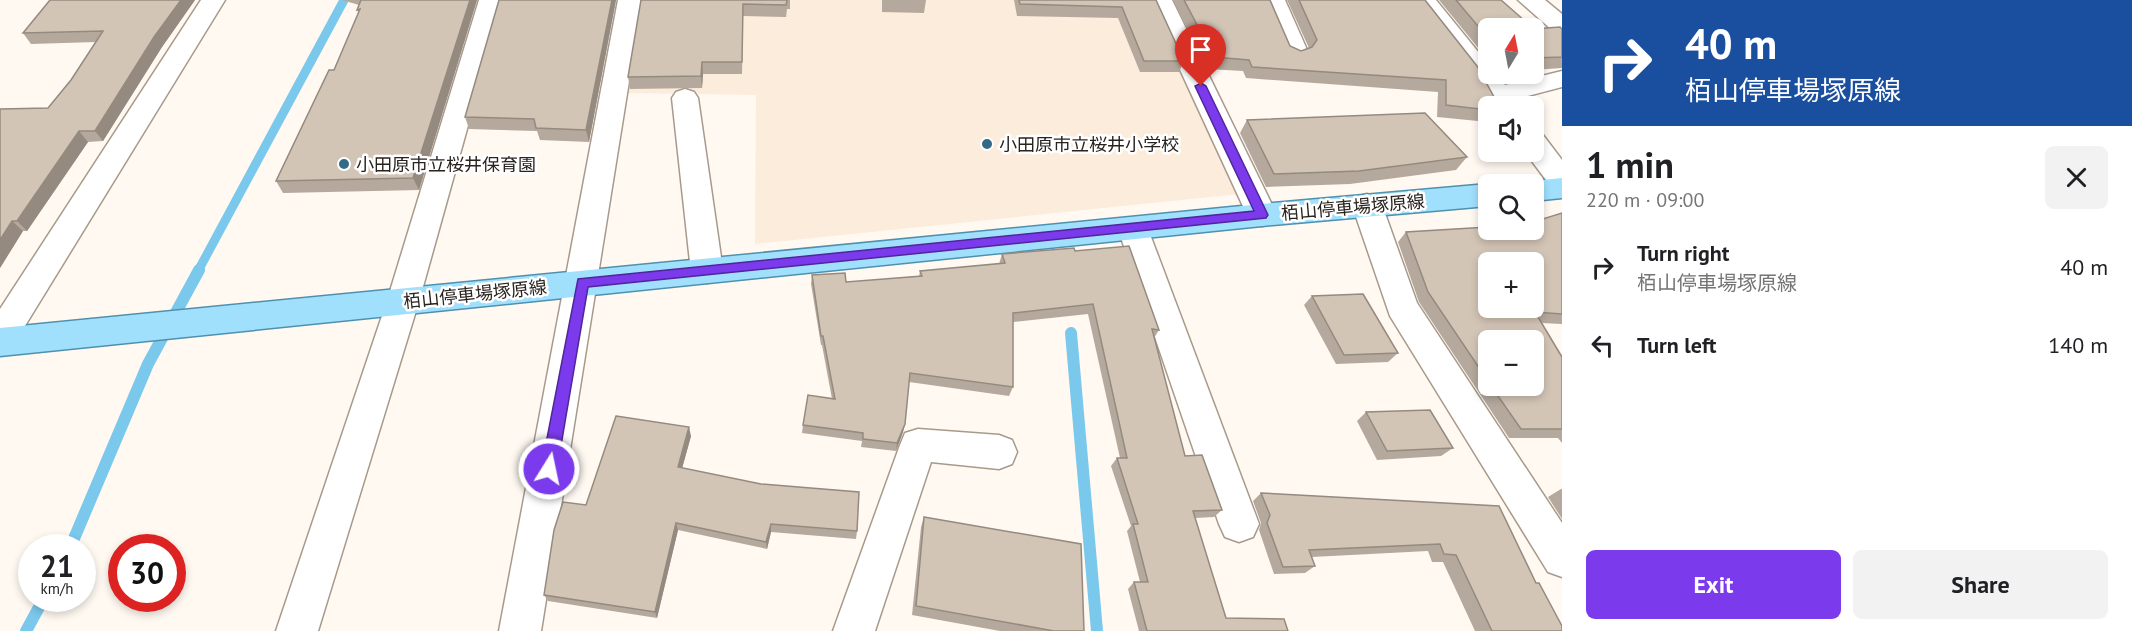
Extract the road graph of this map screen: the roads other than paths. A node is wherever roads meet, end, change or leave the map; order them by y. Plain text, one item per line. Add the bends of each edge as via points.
1 (213, 0) edge
2 (491, 0) edge
3 (630, 0) edge
4 (1160, 0) edge
5 (1273, 0) edge
6 (1423, 0) edge
7 (1530, 0) edge
8 (1562, 26) edge
9 (1295, 52) edge
10 (1562, 79) edge
11 (1499, 96) edge
12 (1516, 96) edge
13 (685, 98) dead end
14 (1544, 157) edge
15 (1562, 181) edge
16 (1562, 188) edge
17 (1544, 190) edge
18 (1478, 196) edge
19 (1367, 205) junction
20 (1262, 215) junction
21 (1133, 229) junction
22 (707, 271) junction
23 (582, 283) junction
24 (402, 301) junction
25 (0, 339) edge
26 (999, 452) dead end
27 (1239, 525) dead end
28 (1562, 558) edge
29 (297, 631) edge
30 (520, 631) edge
31 (854, 631) edge

1 - 25 street
2 - 24 street
3 - 23 street
4 - 20 street
5 - 9 street
6 - 11 street
7 - 8 street
10 - 12 street
13 - 22 street
14 - 15 street
16 - 17 main road
18 - 19 main road, 栢山停車場塚原線
19 - 20 main road, 栢山停車場塚原線
19 - 28 street via 1402,307
20 - 21 main road, 栢山停車場塚原線
21 - 22 main road, 栢山停車場塚原線
21 - 27 street
22 - 23 main road, 栢山停車場塚原線
23 - 24 main road, 栢山停車場塚原線
23 - 30 street
24 - 25 main road, 栢山停車場塚原線
24 - 29 street
26 - 31 street via 918,445

